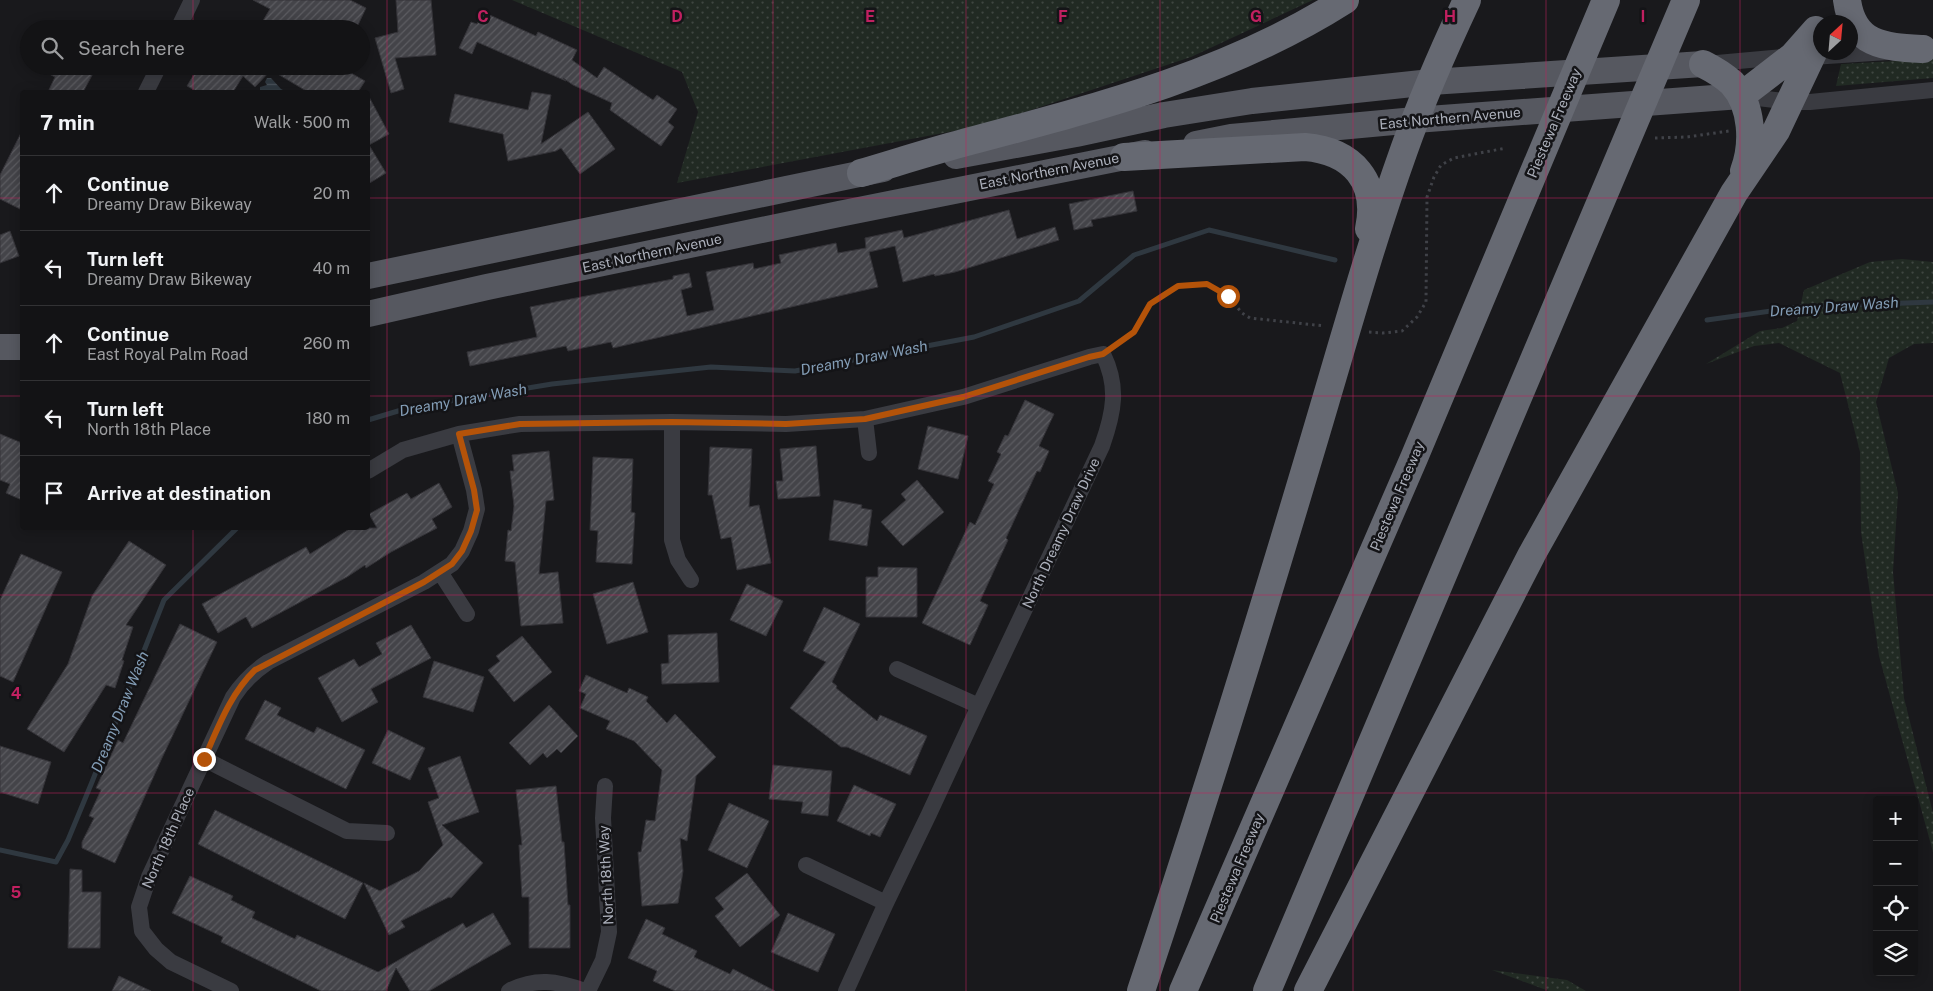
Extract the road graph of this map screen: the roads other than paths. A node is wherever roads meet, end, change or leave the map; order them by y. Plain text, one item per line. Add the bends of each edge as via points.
1 (192, 0) edge
2 (1345, 0) edge
3 (1467, 0) edge
4 (1836, 0) edge
5 (1848, 0) edge
6 (1685, 3) edge
7 (1603, 7) edge
8 (1826, 15) edge
9 (1830, 15) edge
10 (182, 20) edge
11 (1928, 49) edge
12 (1808, 50) edge
13 (1703, 64) junction
14 (154, 75) edge
15 (1431, 82) junction
16 (147, 90) edge
17 (1933, 90) edge
18 (1741, 96) junction
19 (1791, 102) junction
20 (1415, 120) junction
21 (1124, 156) junction
22 (861, 173) junction
23 (1729, 202) junction
24 (370, 276) edge
25 (1359, 286) junction
26 (370, 314) edge
27 (0, 347) edge
28 (20, 347) edge
29 (865, 419) junction
30 (672, 422) junction
31 (459, 434) junction
32 (869, 453) dead end
33 (370, 469) edge
34 (440, 572) junction
35 (691, 580) dead end
36 (467, 614) dead end
37 (897, 669) dead end
38 (979, 706) junction
39 (204, 759) junction
40 (605, 786) dead end
41 (387, 833) dead end
42 (806, 865) dead end
43 (886, 903) junction
44 (231, 991) edge
45 (509, 991) edge
46 (586, 991) edge
47 (846, 991) edge
48 (1141, 991) edge
49 (1183, 991) edge
50 (1267, 991) edge
51 (1308, 991) edge

1 - 10 street
2 - 22 highway via 1288,33 1204,71 1072,115
3 - 15 highway
4 - 8 highway
4 - 9 highway
5 - 11 highway via 1853,24 1866,38 1885,46
6 - 50 highway
7 - 49 highway, Piestewa Freeway via 1402,485
11 - 12 street
12 - 13 street
12 - 18 highway
12 - 19 highway
13 - 15 main road
13 - 18 highway via 1724,76
14 - 16 street
15 - 20 highway
15 - 22 main road via 1252,101 1164,115
17 - 19 street
18 - 19 street
18 - 20 main road, East Northern Avenue
18 - 23 highway via 1750,125 1751,146
19 - 23 highway via 1773,136
20 - 21 main road, East Northern Avenue via 1231,137
20 - 25 highway
21 - 25 highway via 1306,147 1340,156 1361,175 1371,199 1371,222
21 - 26 main road, East Northern Avenue
22 - 24 main road
23 - 51 highway via 1532,554
25 - 48 highway via 1192,837
27 - 28 main road
29 - 30 street via 786,424
29 - 32 street
29 - 38 street, North Dreamy Draw Drive via 963,397 1103,354 1110,370 1114,401 1102,446
30 - 31 street via 520,424
30 - 35 street via 672,540 678,560
31 - 33 street via 403,450
31 - 34 street, North 18th Place via 477,510 462,551
34 - 36 street
34 - 39 street, North 18th Place via 255,670 234,697
37 - 38 street
38 - 43 street, North Dreamy Draw Drive
39 - 41 street via 347,831
39 - 44 street, North 18th Place via 149,877 139,907 142,930 156,950 171,962
40 - 46 street, North 18th Way via 602,818 609,932 604,960
42 - 43 street
43 - 47 street, North Dreamy Draw Drive
45 - 46 street via 523,984 559,982

